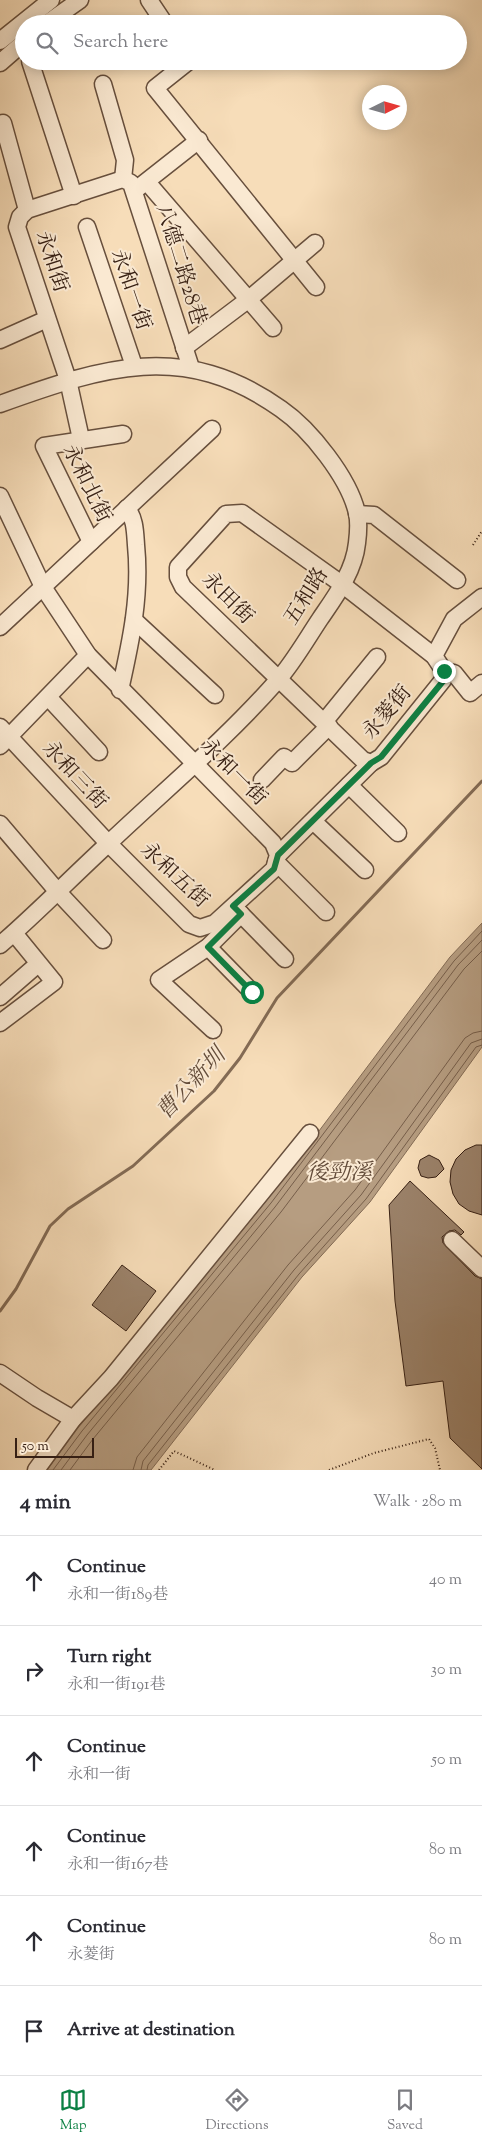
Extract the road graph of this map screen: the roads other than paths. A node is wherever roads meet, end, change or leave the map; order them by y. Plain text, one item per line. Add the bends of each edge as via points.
1 (51, 0) edge
2 (80, 0) edge
3 (149, 0) edge
4 (36, 15) edge
5 (59, 15) edge
6 (159, 15) edge
7 (13, 39) edge
8 (0, 63) edge
9 (33, 70) edge
10 (178, 70) edge
11 (103, 84) dead end
12 (3, 123) dead end
13 (199, 140) junction
14 (135, 184) junction
15 (74, 196) junction
16 (27, 210) junction
17 (87, 227) dead end
18 (315, 242) dead end
19 (294, 261) junction
20 (316, 287) dead end
21 (249, 299) junction
22 (47, 319) junction
23 (274, 328) dead end
24 (0, 340) edge
25 (184, 348) junction
26 (134, 366) junction
27 (191, 368) junction
28 (68, 380) junction
29 (0, 404) edge
30 (212, 428) dead end
31 (124, 434) dead end
32 (81, 439) junction
33 (0, 496) edge
34 (128, 508) junction
35 (357, 514) junction
36 (91, 542) junction
37 (457, 580) dead end
38 (343, 585) junction
39 (43, 588) junction
40 (482, 597) edge
41 (134, 620) junction
42 (0, 627) edge
43 (88, 656) junction
44 (434, 656) junction
45 (377, 657) dead end
46 (444, 671) junction
47 (278, 680) junction
48 (482, 683) edge
49 (120, 690) junction
50 (215, 695) dead end
51 (48, 697) junction
52 (326, 724) junction
53 (3, 736) edge
54 (99, 752) dead end
55 (371, 763) junction
56 (194, 764) junction
57 (262, 780) dead end
58 (349, 784) junction
59 (313, 821) junction
60 (0, 824) edge
61 (398, 833) dead end
62 (108, 843) junction
63 (277, 858) junction
64 (365, 870) dead end
65 (58, 892) junction
66 (237, 910) junction
67 (326, 912) dead end
68 (14, 933) junction
69 (103, 940) dead end
70 (0, 945) edge
71 (208, 947) junction
72 (285, 959) dead end
73 (38, 964) junction
74 (252, 992) dead end
75 (0, 997) edge
76 (0, 1023) edge
77 (213, 1030) dead end
78 (310, 1134) dead end
79 (452, 1240) dead end
80 (482, 1269) edge
81 (0, 1373) edge
82 (74, 1419) junction
83 (36, 1470) edge

1 - 4 street
2 - 5 street
3 - 6 street
7 - 8 street
9 - 15 street
10 - 13 street via 156,88
11 - 14 street, 八德二路28巷
12 - 16 street
13 - 14 street
13 - 19 street
14 - 15 street
14 - 21 street
14 - 25 street, 八德二路28巷
15 - 16 street, 永和街
16 - 22 street, 永和街 via 17,227
17 - 26 street, 永和一街
18 - 19 street
19 - 20 street
19 - 21 street
21 - 23 street
21 - 25 street
22 - 24 street, 永和街
22 - 28 street, 永和街
25 - 27 street, 八德二路28巷
26 - 27 street, 五和路
26 - 28 street, 五和路
27 - 35 street, 五和路 via 211,372 255,390 287,413 334,466
28 - 29 street, 五和路
28 - 32 street, 永和街
30 - 34 street
31 - 32 street
32 - 36 street, 永和北街 via 44,446
33 - 39 street, 永和一街
34 - 36 street
34 - 41 street via 133,517 139,577
35 - 37 street via 374,515
35 - 38 street, 五和路 via 357,546
36 - 39 street
38 - 44 street
38 - 47 street, 五和路
38 - 47 street, 永田街 via 242,513 226,514 178,567 183,587
39 - 42 street
39 - 43 street, 永和一街
40 - 44 street via 454,619
41 - 49 street
41 - 50 street
43 - 49 street, 永和一街
43 - 51 street
44 - 46 street
45 - 52 street
46 - 48 street via 454,673 470,693
46 - 55 street, 永菱街 via 444,680 381,757
47 - 52 street, 永菱街
47 - 56 street, 五和路
49 - 56 street, 永和一街
51 - 53 street
51 - 54 street
52 - 55 street, 永菱街 via 363,760
52 - 57 street via 292,763 284,757
53 - 62 street, 永和三街
55 - 58 street
56 - 62 street, 五和路
56 - 63 street, 永和一街 via 273,844
58 - 59 street
58 - 61 street
59 - 63 street
59 - 64 street
60 - 65 street
62 - 65 street, 五和路
62 - 66 street, 永和五街 via 189,924 200,928
63 - 66 street via 274,869
63 - 67 street, 永和一街
65 - 68 street, 五和路
65 - 69 street
66 - 71 street
66 - 72 street
68 - 70 street, 五和路
68 - 73 street
71 - 74 street
71 - 77 street via 159,980
73 - 75 street
73 - 76 street via 54,982
78 - 82 street
79 - 80 street
81 - 82 street
82 - 83 street

